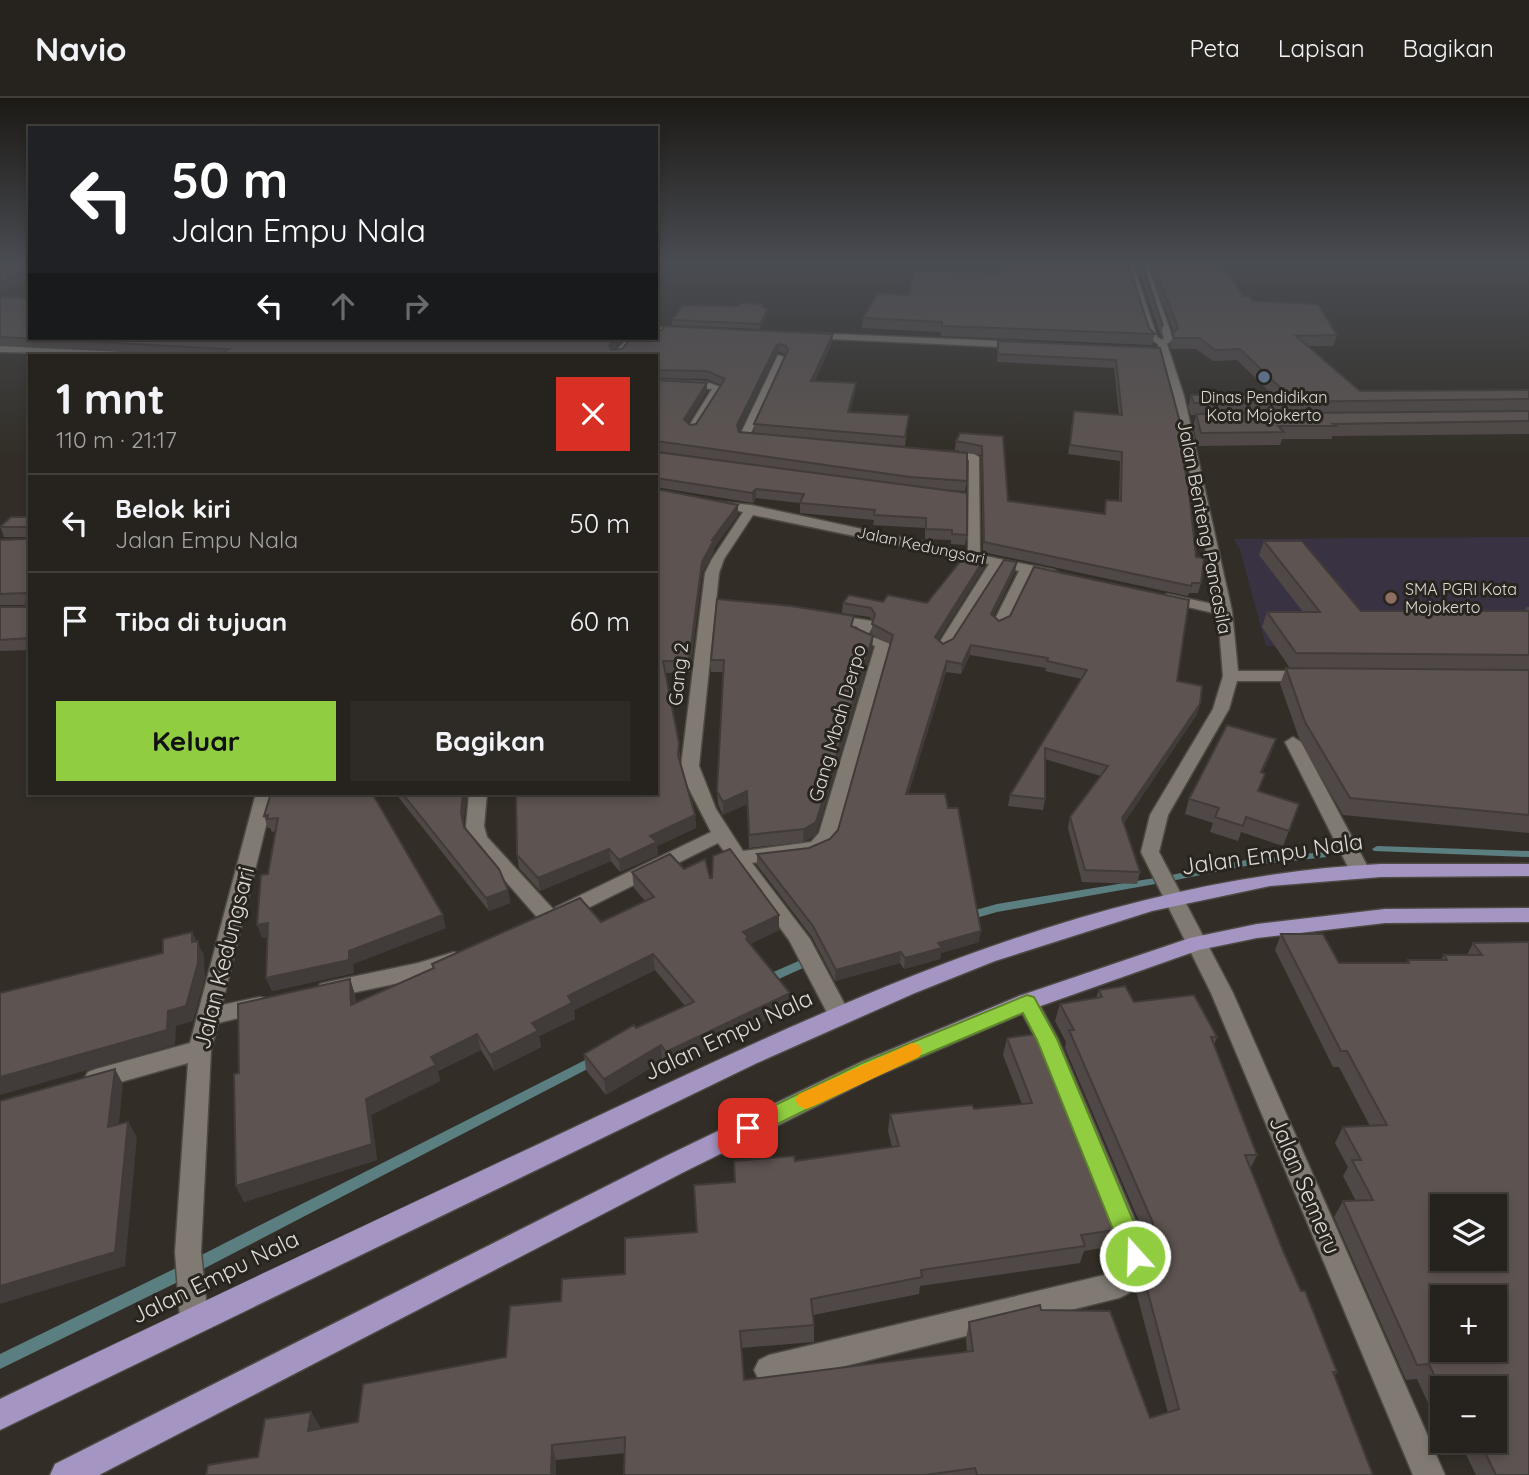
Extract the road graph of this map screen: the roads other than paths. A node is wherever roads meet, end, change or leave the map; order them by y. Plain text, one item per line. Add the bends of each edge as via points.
1 (1150, 327) edge
2 (1165, 327) edge
3 (658, 329) edge
4 (697, 331) edge
5 (794, 335) edge
6 (630, 340) edge
7 (1033, 345) edge
8 (1159, 348) junction
9 (0, 349) edge
10 (102, 354) edge
11 (617, 354) edge
12 (781, 357) edge
13 (658, 383) edge
14 (692, 429) edge
15 (776, 441) edge
16 (937, 453) edge
17 (697, 499) edge
18 (751, 509) junction
19 (974, 556) junction
20 (997, 562) junction
21 (1027, 568) junction
22 (1067, 577) edge
23 (1159, 597) edge
24 (707, 603) junction
25 (730, 605) edge
26 (1225, 611) junction
27 (820, 614) edge
28 (999, 625) edge
29 (943, 648) edge
30 (1231, 676) junction
31 (1326, 676) edge
32 (1293, 742) dead end
33 (264, 795) edge
34 (478, 795) edge
35 (723, 833) junction
36 (740, 859) junction
37 (1359, 869) junction
38 (1529, 870) edge
39 (1167, 887) junction
40 (1529, 915) edge
41 (550, 918) junction
42 (526, 929) edge
43 (1197, 943) junction
44 (468, 955) edge
45 (313, 993) edge
46 (274, 1002) edge
47 (1027, 1002) junction
48 (209, 1016) junction
49 (840, 1016) junction
50 (200, 1050) junction
51 (80, 1083) edge
52 (194, 1319) junction
53 (769, 1370) dead end
54 (0, 1415) edge
55 (66, 1475) edge
56 (1429, 1475) edge

1 - 8 street, Jalan Benteng Pancasila
2 - 8 street, Jalan Benteng Pancasila via 1169,339
3 - 4 street
5 - 7 street
6 - 11 street
8 - 26 street, Jalan Benteng Pancasila via 1190,422
9 - 10 street
12 - 15 street via 745,435
13 - 14 street via 718,388
16 - 19 street via 974,457 967,497
17 - 18 street, Jalan Kedungsari
18 - 19 street, Jalan Kedungsari
18 - 24 street, Gang 2 via 718,559
19 - 20 street, Jalan Kedungsari
20 - 21 street, Jalan Kedungsari
20 - 29 street
21 - 22 street, Jalan Kedungsari
21 - 28 street
23 - 26 street
24 - 25 street
24 - 35 street, Gang 2 via 690,766 696,790
26 - 30 street, Jalan Benteng Pancasila
27 - 36 street, Gang Mbah Derpo via 865,623 860,637 883,644 828,833 815,848
30 - 31 street
30 - 39 street, Jalan Benteng Pancasila via 1222,709 1159,816 1150,852
32 - 37 street
33 - 48 street, Jalan Kedungsari
34 - 41 street via 478,839
35 - 36 street, Gang 2
35 - 41 street
36 - 49 street, Gang 2 via 803,947
37 - 38 main road, Jalan Empu Nala
37 - 39 main road, Jalan Empu Nala via 1236,885
39 - 43 street, Jalan Semeru
39 - 49 main road, Jalan Empu Nala
40 - 43 main road via 1385,916
41 - 42 street
43 - 47 main road
43 - 56 street, Jalan Semeru
44 - 45 street via 418,971
46 - 48 street
47 - 53 street via 1047,1039 1131,1241 1135,1269 1130,1279
47 - 55 main road via 869,1069 675,1164
48 - 50 street, Jalan Kedungsari
49 - 52 main road, Jalan Empu Nala
50 - 51 street
50 - 52 street, Jalan Kedungsari via 188,1252
52 - 54 main road, Jalan Empu Nala

